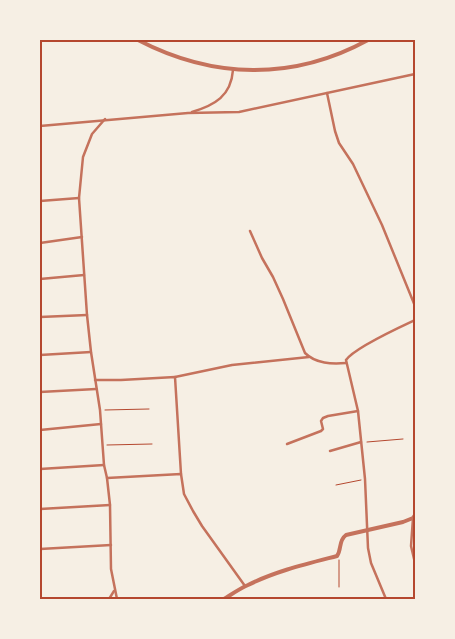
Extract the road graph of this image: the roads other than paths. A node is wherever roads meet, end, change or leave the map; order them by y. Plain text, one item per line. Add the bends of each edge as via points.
1 (138, 40) edge
2 (368, 40) edge
3 (233, 70) junction
4 (415, 74) edge
5 (327, 93) junction
6 (188, 113) junction
7 (105, 119) junction
8 (40, 126) edge
9 (80, 198) junction
10 (40, 201) edge
11 (250, 232) dead end
12 (82, 237) junction
13 (40, 243) edge
14 (84, 275) junction
15 (40, 279) edge
16 (415, 306) edge
17 (87, 315) junction
18 (40, 317) edge
19 (415, 320) edge
20 (91, 352) junction
21 (40, 355) edge
22 (309, 357) junction
23 (346, 363) junction
24 (175, 377) junction
25 (95, 380) junction
26 (96, 389) junction
27 (40, 392) edge
28 (358, 411) junction
29 (101, 424) junction
30 (40, 430) edge
31 (361, 442) junction
32 (287, 444) dead end
33 (330, 451) dead end
34 (104, 465) junction
35 (40, 469) edge
36 (181, 474) junction
37 (107, 478) junction
38 (110, 505) junction
39 (40, 509) edge
40 (414, 517) edge
41 (367, 530) junction
42 (111, 545) junction
43 (40, 549) edge
44 (415, 563) edge
45 (246, 586) junction
46 (115, 590) junction
47 (109, 599) edge
48 (116, 599) edge
49 (224, 599) edge
50 (386, 599) edge

1 - 3 street via 183,60
2 - 3 street via 338,55 304,65 269,70
3 - 6 street via 230,88 223,96
4 - 5 street
5 - 6 street via 239,112
5 - 16 street via 334,131 382,225
6 - 7 street
7 - 8 street
7 - 9 street via 92,134 82,157
9 - 10 street
9 - 12 street
11 - 22 street
12 - 13 street
12 - 14 street
14 - 15 street
14 - 17 street
17 - 18 street
17 - 20 street
19 - 23 street via 350,355
20 - 21 street
20 - 25 street
22 - 23 street via 332,364
22 - 24 street via 232,365
23 - 28 street
24 - 25 street
24 - 36 street
25 - 26 street
26 - 27 street
26 - 29 street
28 - 31 street
28 - 32 street via 323,418 321,431
29 - 30 street
29 - 34 street
31 - 33 street
31 - 41 street
34 - 35 street
34 - 37 street
36 - 37 street
36 - 45 street via 184,494 193,511
37 - 38 street
38 - 39 street
38 - 42 street
40 - 41 street
40 - 44 street via 411,546
41 - 45 street via 343,537 337,556 282,571
41 - 50 street via 371,563
42 - 43 street
42 - 46 street
45 - 49 street
46 - 47 street
46 - 48 street

